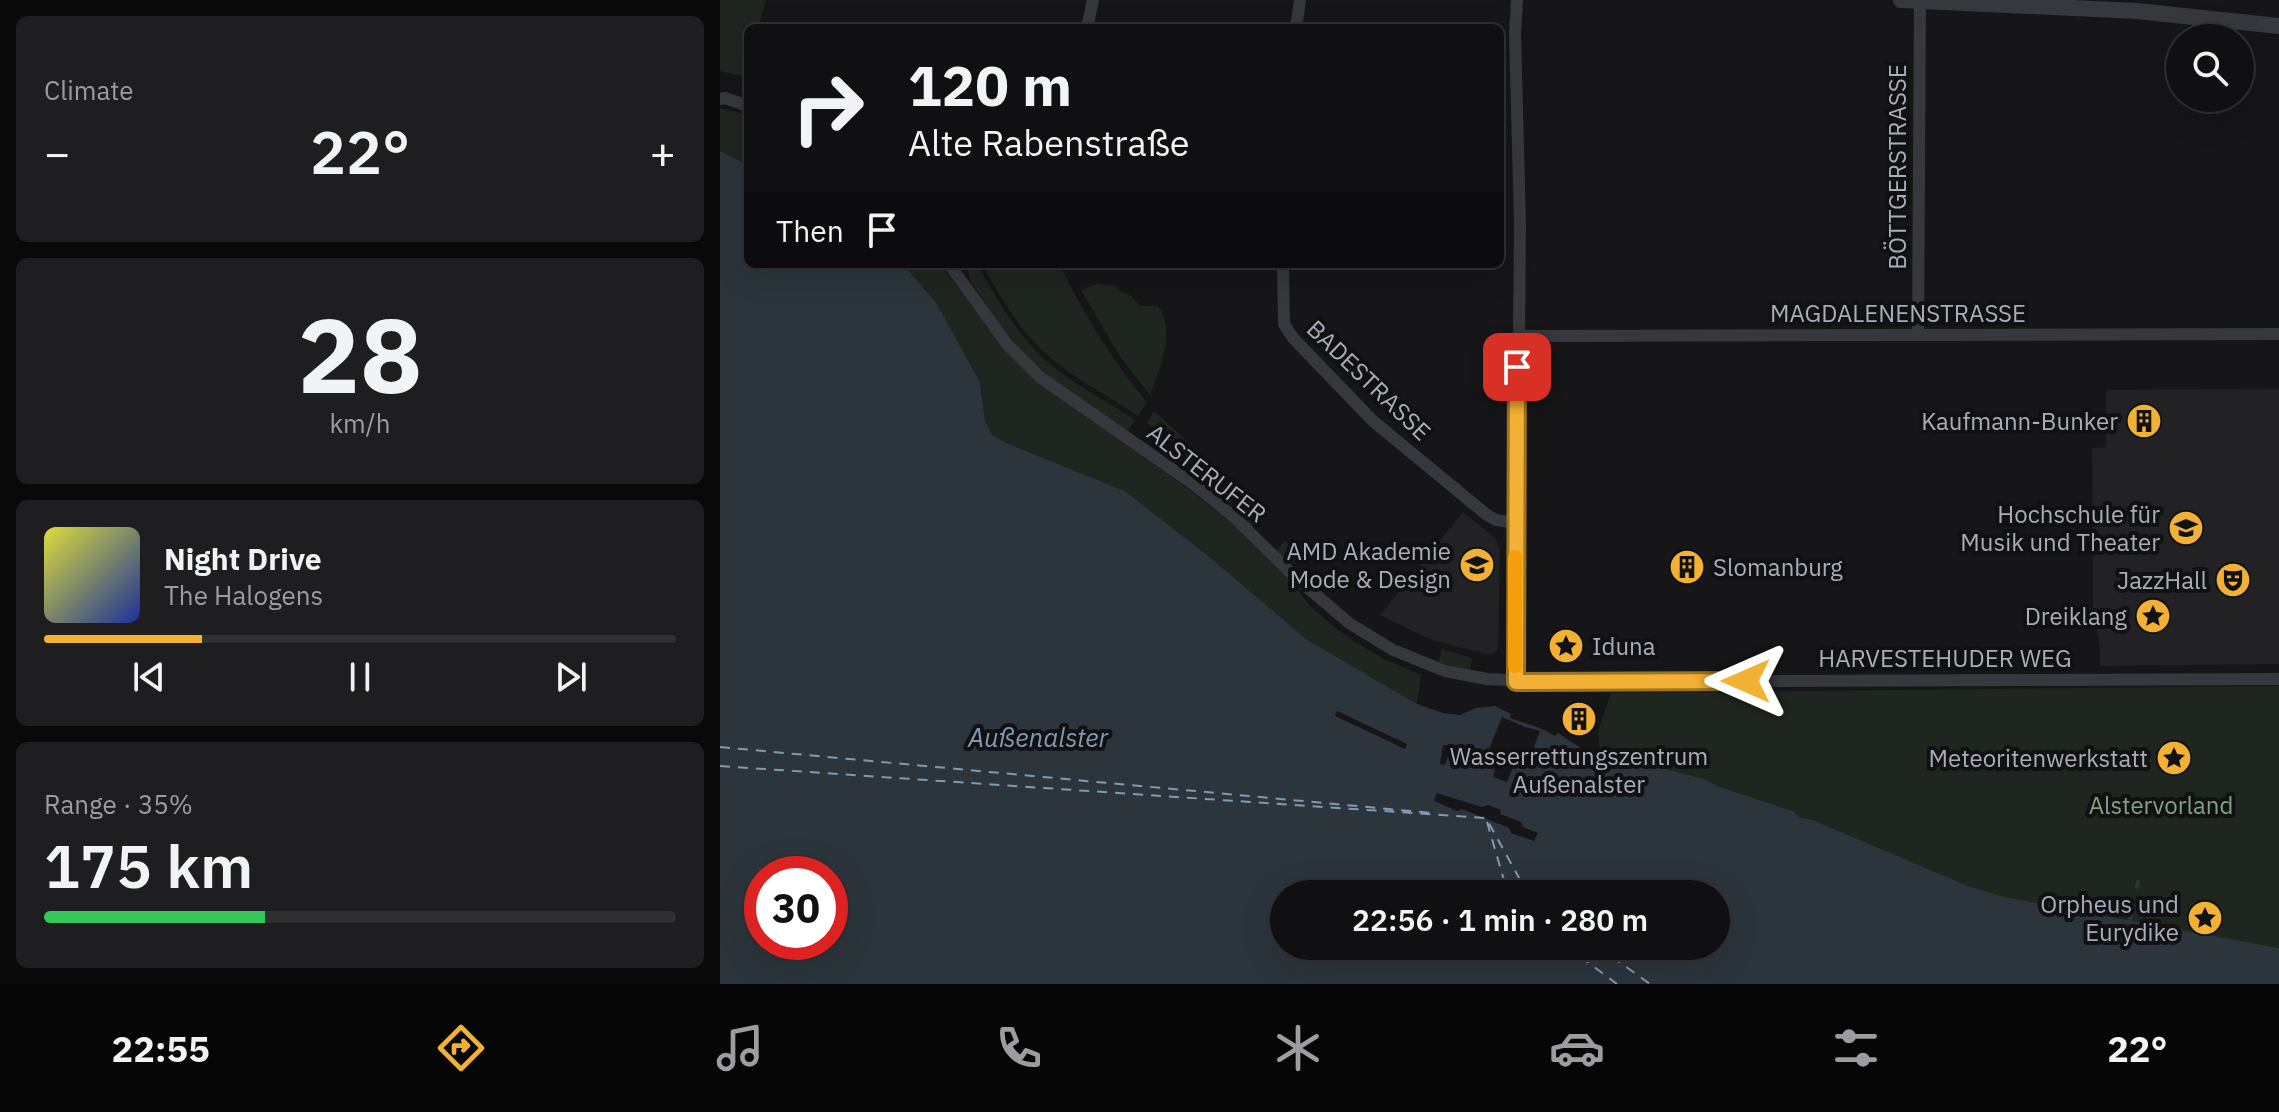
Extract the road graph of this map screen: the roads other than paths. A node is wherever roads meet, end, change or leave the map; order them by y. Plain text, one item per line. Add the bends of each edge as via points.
1 (1093, 0) edge
2 (1300, 0) edge
3 (1517, 0) edge
4 (1901, 0) edge
5 (1920, 0) edge
6 (1088, 24) edge
7 (1297, 24) edge
8 (2279, 26) edge
9 (722, 96) edge
10 (744, 104) edge
11 (954, 268) edge
12 (1283, 268) edge
13 (1918, 334) junction
14 (2279, 334) edge
15 (1517, 336) junction
16 (1516, 523) junction
17 (2279, 679) edge
18 (1516, 682) junction

1 - 6 street
2 - 7 street
3 - 15 street
4 - 5 street
5 - 8 street via 2137,11
5 - 13 street, BÖTTGERSTRASSE
9 - 10 street
11 - 18 street, ALSTERUFER via 1007,344 1040,377 1234,517 1349,623 1422,664
12 - 16 street, BADESTRASSE via 1284,324 1293,338 1373,421 1487,515
13 - 14 street, MAGDALENENSTRASSE
13 - 15 street, MAGDALENENSTRASSE
15 - 16 street
16 - 18 street
17 - 18 street, HARVESTEHUDER WEG

